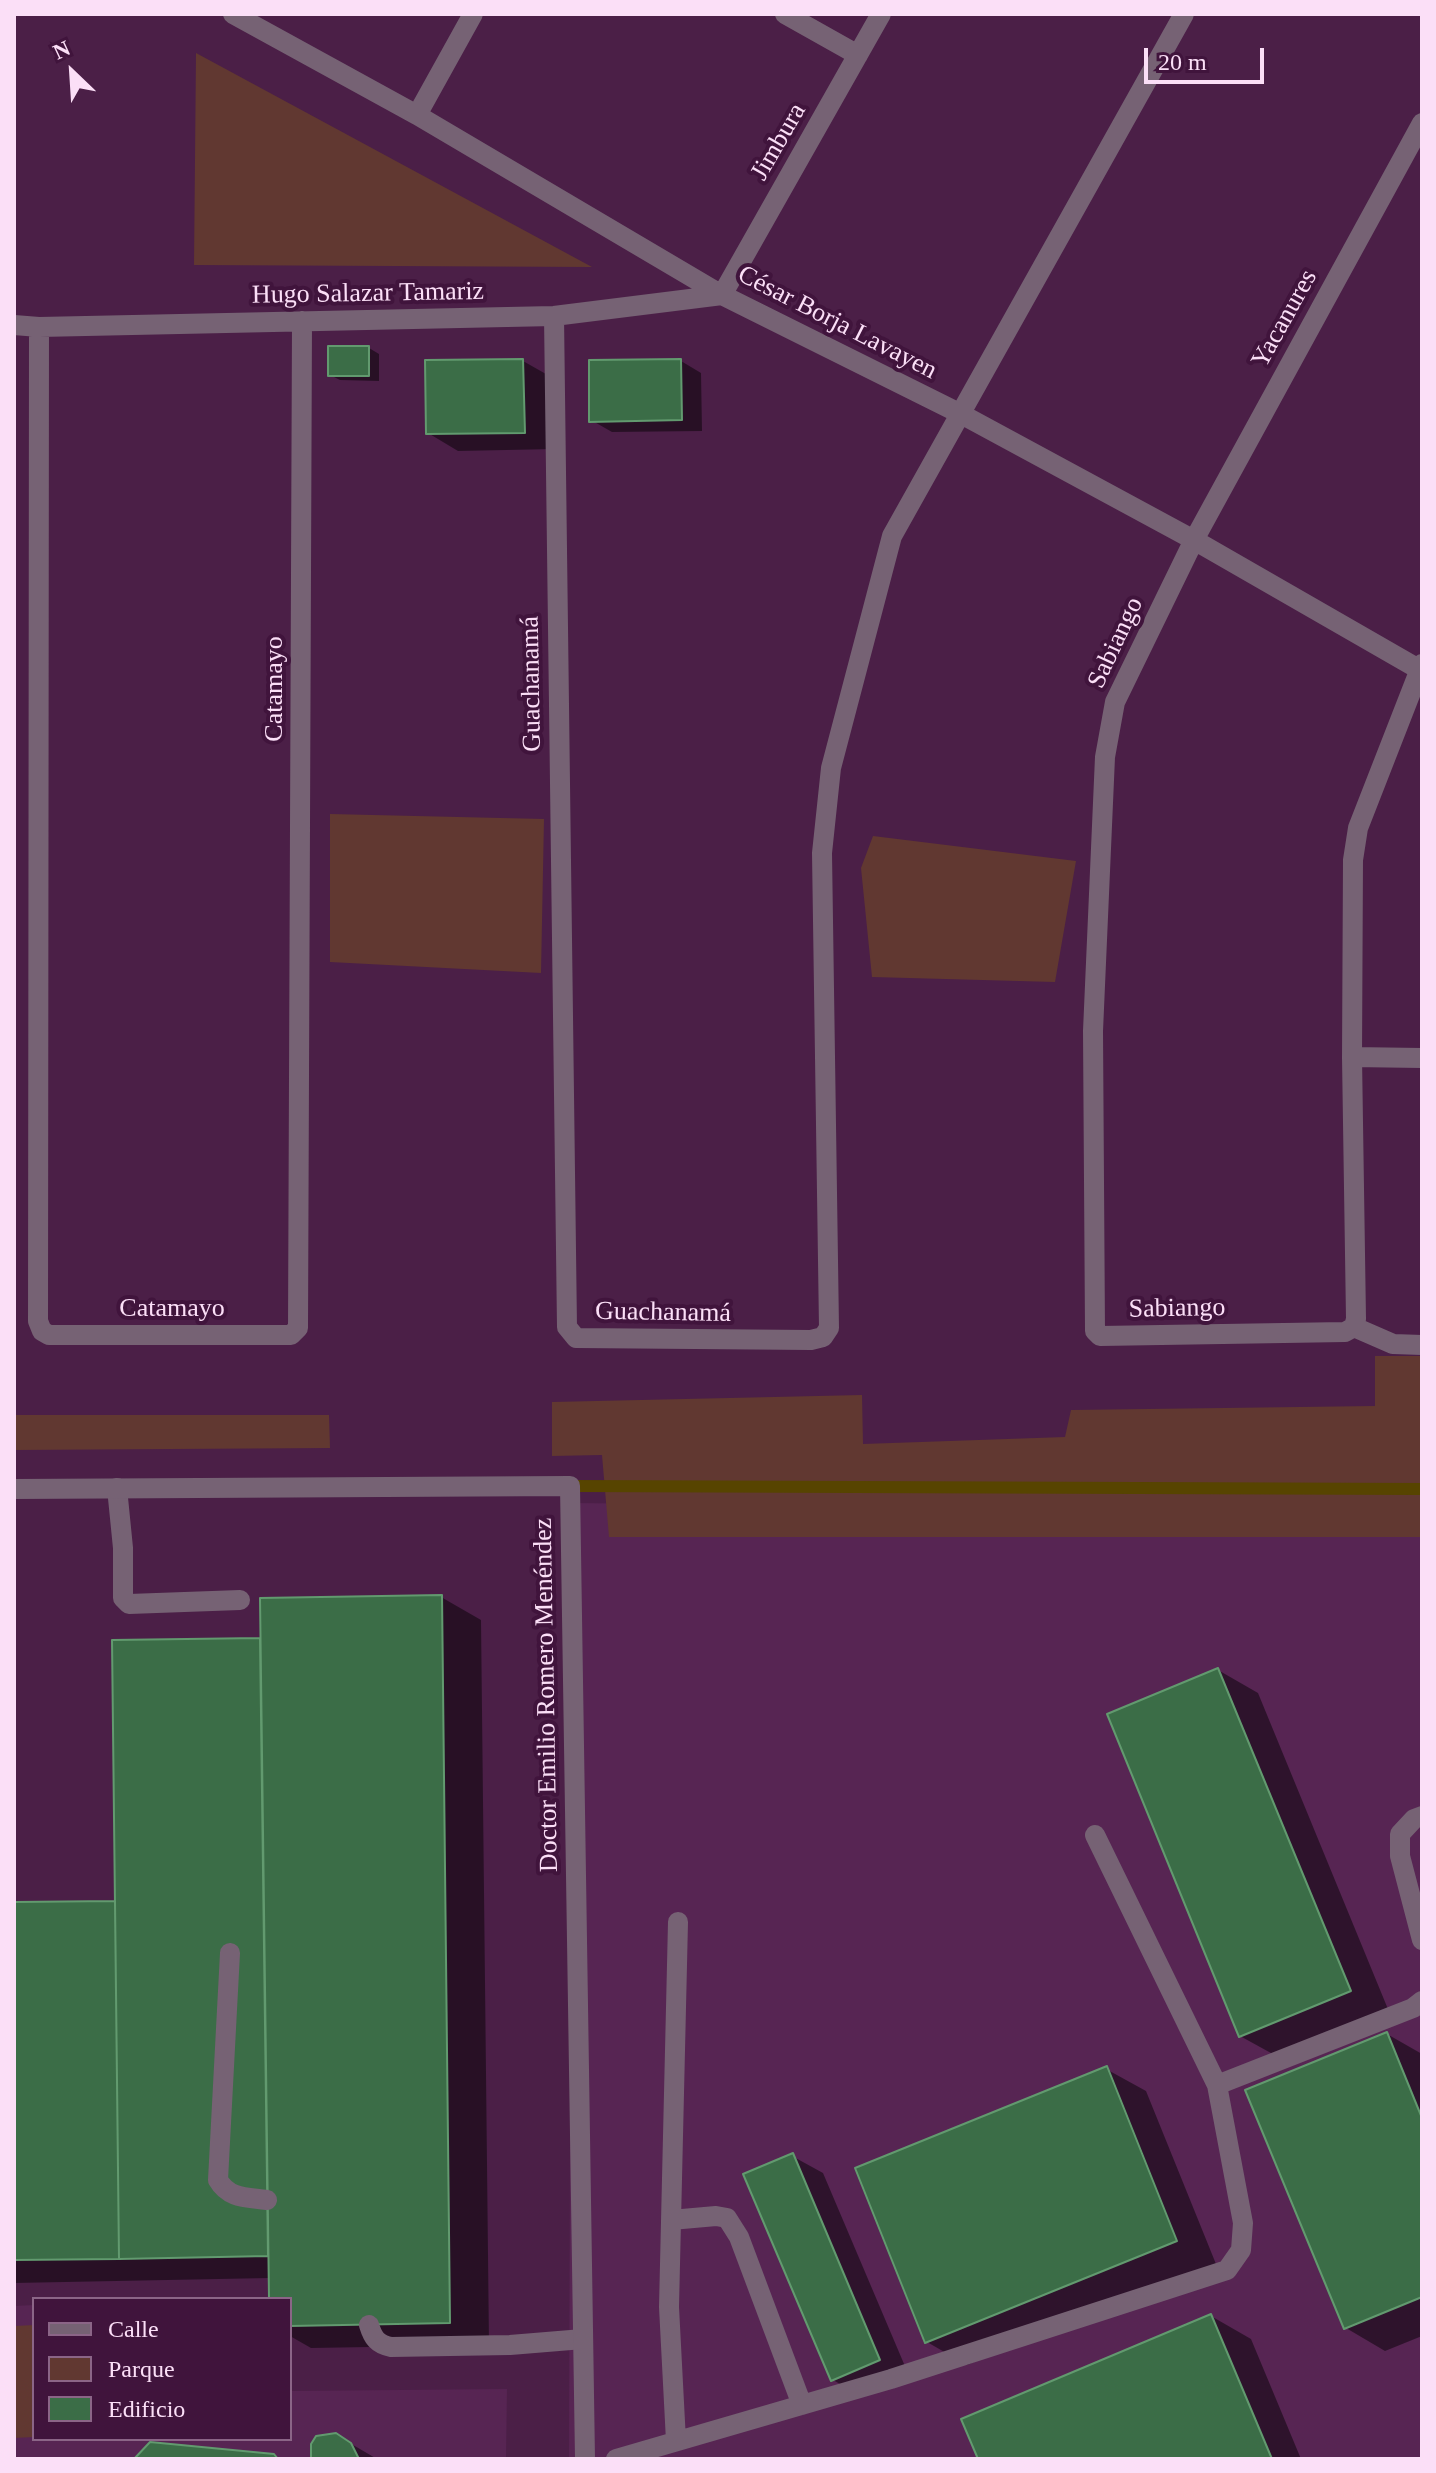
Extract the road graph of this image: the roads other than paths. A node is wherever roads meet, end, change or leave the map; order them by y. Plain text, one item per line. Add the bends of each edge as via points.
1 (233, 14) edge
2 (473, 14) edge
3 (785, 14) edge
4 (881, 14) edge
5 (1184, 14) edge
6 (858, 55) junction
7 (417, 115) junction
8 (1422, 123) edge
9 (722, 295) junction
10 (554, 316) junction
11 (302, 321) junction
12 (14, 325) edge
13 (39, 327) junction
14 (961, 414) junction
15 (1194, 540) junction
16 (1421, 668) edge
17 (1352, 1057) junction
18 (1422, 1058) edge
19 (1354, 1327) junction
20 (1422, 1345) edge
21 (117, 1488) junction
22 (14, 1489) edge
23 (240, 1600) dead end
24 (1422, 1816) edge
25 (1095, 1835) dead end
26 (678, 1922) dead end
27 (1422, 1940) edge
28 (230, 1953) dead end
29 (1422, 2001) edge
30 (1217, 2085) junction
31 (267, 2200) dead end
32 (671, 2220) junction
33 (369, 2325) dead end
34 (583, 2339) junction
35 (802, 2405) junction
36 (676, 2441) junction
37 (585, 2459) edge
38 (616, 2459) edge

1 - 7 street, César Borja Lavayen
2 - 7 street
3 - 6 street
4 - 6 street, Jimbura
5 - 14 street
6 - 9 street, Jimbura
7 - 9 street, César Borja Lavayen
8 - 15 street, Yacanures
9 - 10 street, Hugo Salazar Tamariz
9 - 14 street, César Borja Lavayen
10 - 11 street, Hugo Salazar Tamariz
10 - 14 street, Guachanamá via 567,1327 576,1338 811,1340 823,1337 829,1328 822,853 831,768 892,536
11 - 13 street, Hugo Salazar Tamariz
11 - 13 street, Catamayo via 298,1328 291,1335 49,1335 38,1321
12 - 13 street, Hugo Salazar Tamariz
14 - 15 street, César Borja Lavayen
15 - 16 street, César Borja Lavayen
15 - 19 street, Sabiango via 1115,702 1105,757 1093,1031 1093,1325 1100,1336 1345,1332
16 - 17 street via 1358,828 1353,860
17 - 18 street
17 - 19 street
19 - 20 street via 1393,1344
21 - 22 street, Doctor Emilio Romero Menéndez
21 - 23 street via 123,1598 129,1604
21 - 34 street, Doctor Emilio Romero Menéndez via 570,1486
24 - 27 street via 1400,1834 1400,1856
25 - 30 street
26 - 32 street
28 - 31 street via 218,2180 235,2196
29 - 30 street
30 - 35 street via 1243,2223 1241,2250 1227,2270
32 - 35 street via 727,2218 739,2237
32 - 36 street
33 - 34 street via 381,2345 391,2347
34 - 37 street, Doctor Emilio Romero Menéndez
35 - 36 street
36 - 38 street

